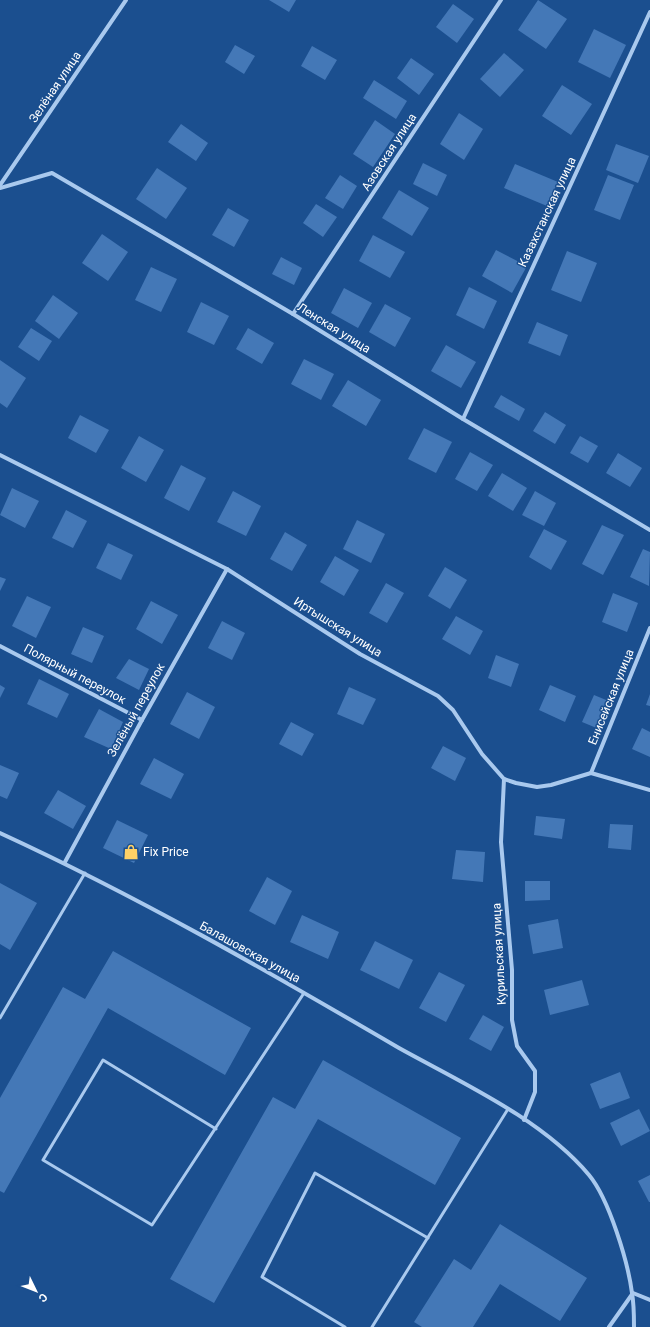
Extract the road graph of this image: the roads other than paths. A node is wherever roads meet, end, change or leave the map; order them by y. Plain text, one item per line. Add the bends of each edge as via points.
1 (126, 0) edge
2 (501, 0) edge
3 (650, 12) edge
4 (0, 186) edge
5 (293, 314) junction
6 (463, 419) junction
7 (0, 455) edge
8 (650, 530) edge
9 (227, 569) junction
10 (650, 628) edge
11 (0, 646) edge
12 (142, 720) junction
13 (591, 773) junction
14 (504, 779) junction
15 (650, 790) edge
16 (0, 833) edge
17 (65, 862) junction
18 (86, 873) junction
19 (304, 993) junction
20 (0, 1018) edge
21 (508, 1109) junction
22 (524, 1120) junction
23 (216, 1129) junction
24 (428, 1238) junction
25 (632, 1293) junction
26 (650, 1300) edge
27 (345, 1327) edge
28 (372, 1327) edge
29 (609, 1327) edge
30 (634, 1327) edge

1 - 4 street, Зелёная улица
2 - 5 street, Азовская улица
3 - 6 street, Казахстанская улица
4 - 5 street, Ленская улица via 52,173
5 - 6 street, Ленская улица
6 - 8 street, Ленская улица
7 - 9 street, Иртышская улица
9 - 12 street, Зелёный переулок
9 - 14 street, Иртышская улица via 360,654 438,696 453,710 482,754
10 - 13 street, Енисейская улица
11 - 12 street, Полярный переулок
12 - 17 street, Зелёный переулок
13 - 14 street via 537,787
13 - 15 street
14 - 22 street, Курильская улица via 501,842 512,970 512,1020 517,1046 535,1071 535,1092
16 - 17 street, Балашовская улица
17 - 18 street, Балашовская улица
18 - 19 street, Балашовская улица
18 - 20 lane
19 - 21 street, Балашовская улица
19 - 23 lane
21 - 22 street, Балашовская улица
21 - 24 lane
22 - 25 street, Балашовская улица via 569,1155 590,1176 616,1231
23 - 23 lane via 152,1225 43,1160 103,1060
24 - 27 lane via 316,1173 262,1277
24 - 28 lane
25 - 26 street
25 - 29 street
25 - 30 street, Балашовская улица

